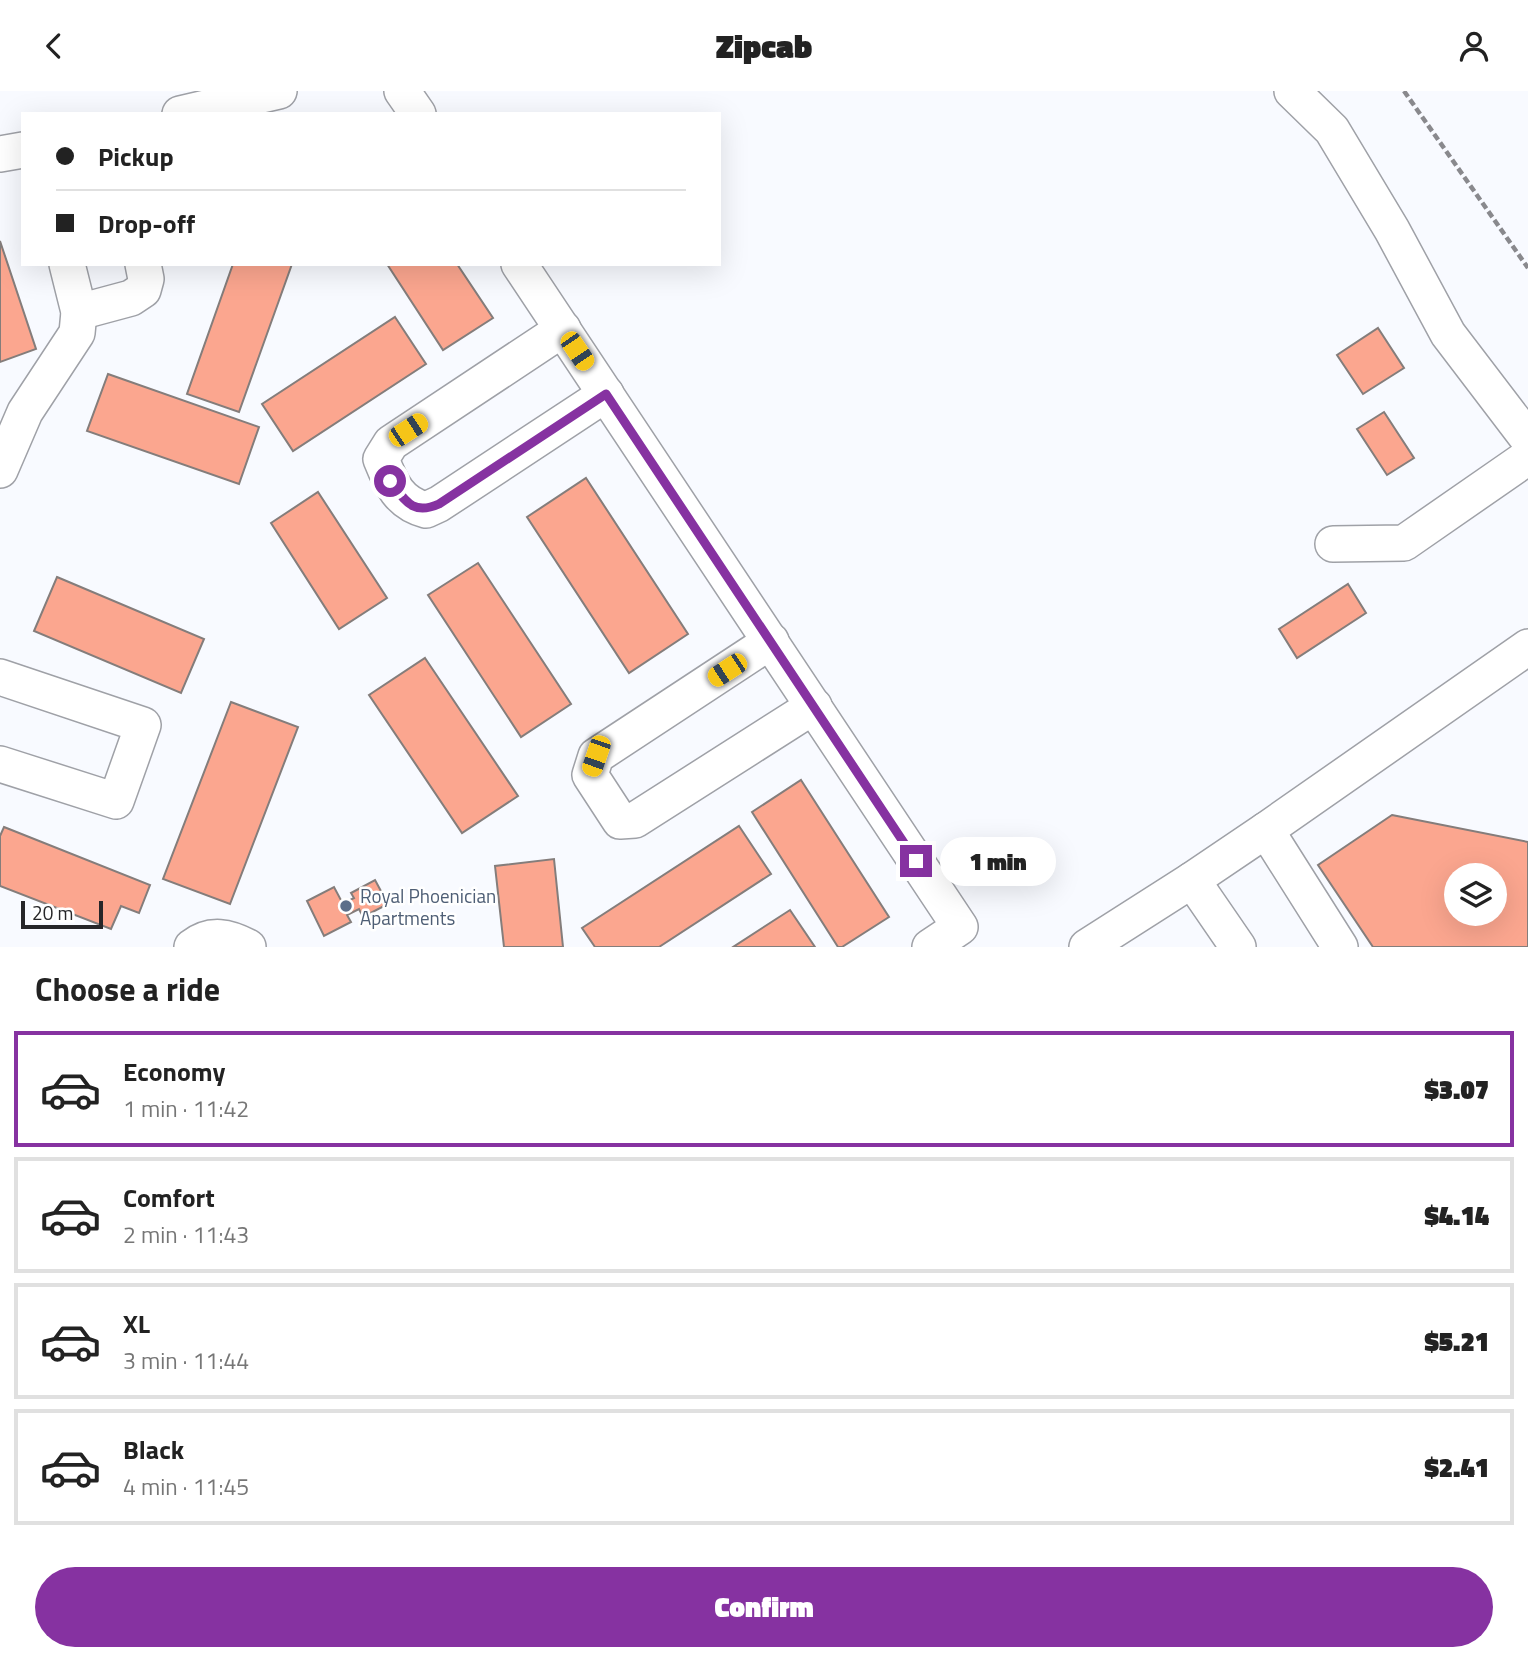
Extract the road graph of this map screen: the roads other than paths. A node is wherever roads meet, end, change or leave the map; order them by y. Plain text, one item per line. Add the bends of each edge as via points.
1 (279, 91) edge
2 (402, 91) edge
3 (1292, 91) edge
4 (189, 112) edge
5 (417, 112) edge
6 (21, 150) edge
7 (0, 155) edge
8 (68, 266) edge
9 (143, 266) edge
10 (520, 266) edge
11 (79, 312) junction
12 (563, 329) junction
13 (606, 394) junction
14 (1528, 439) edge
15 (1528, 457) edge
16 (0, 470) edge
17 (1333, 544) dead end
18 (771, 641) junction
19 (1528, 647) edge
20 (0, 677) edge
21 (814, 706) junction
22 (0, 764) edge
23 (1266, 830) junction
24 (1192, 880) junction
25 (192, 947) edge
26 (248, 947) edge
27 (930, 947) edge
28 (1087, 947) edge
29 (1238, 947) edge
30 (1340, 947) edge

1 - 4 lane
2 - 5 lane
3 - 14 lane via 1332,129 1448,334
6 - 7 lane
8 - 11 lane
9 - 11 lane via 144,290
10 - 12 lane
11 - 16 lane via 77,333 25,412
12 - 13 lane
12 - 13 lane via 391,443 381,459 390,481 410,506 426,510
13 - 18 lane
15 - 17 lane via 1404,543
18 - 21 lane
18 - 21 lane via 596,756 590,775 620,821 635,820
19 - 23 lane
20 - 22 lane via 142,725 116,801
21 - 27 lane via 960,927
23 - 24 lane
23 - 30 lane
24 - 28 lane
24 - 29 lane
25 - 26 lane via 213,937 230,938

